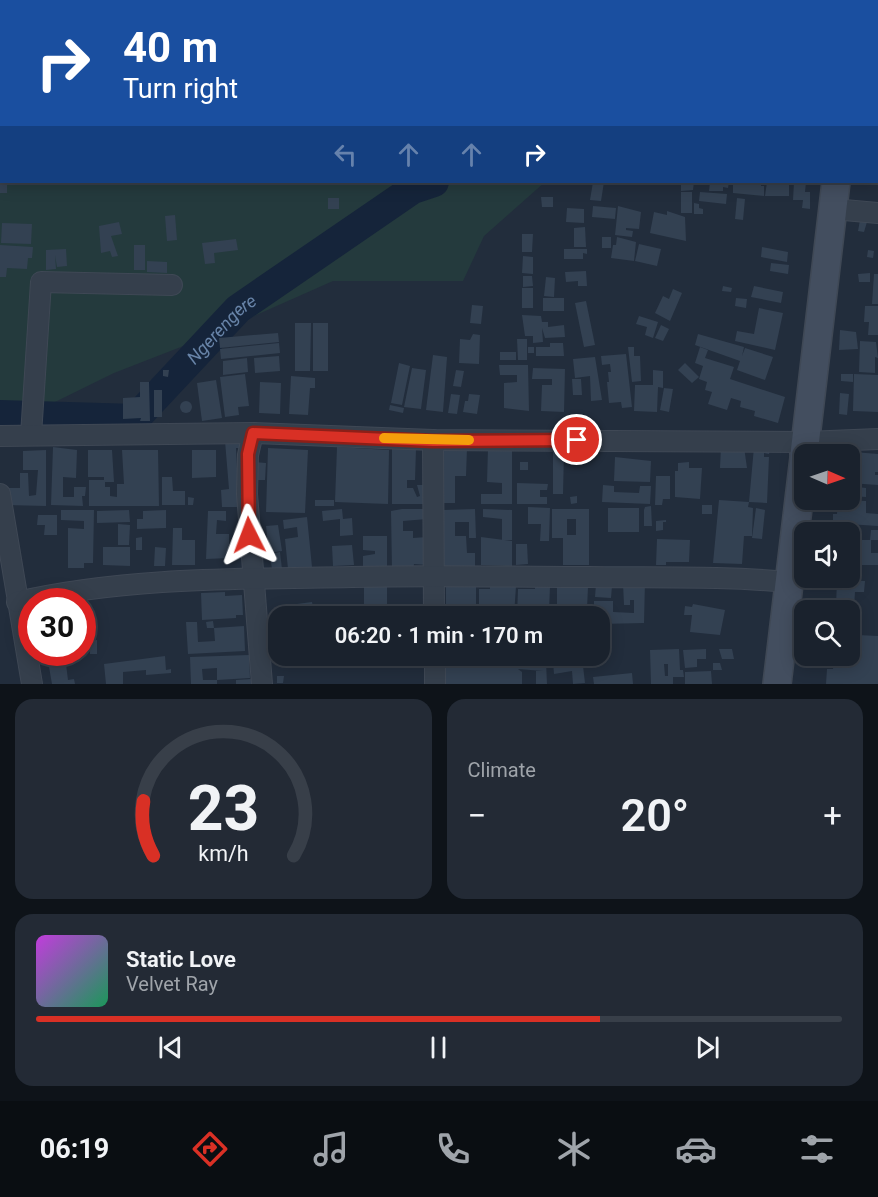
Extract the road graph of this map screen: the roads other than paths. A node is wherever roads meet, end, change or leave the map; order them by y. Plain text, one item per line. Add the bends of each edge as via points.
1 (836, 183) edge
2 (833, 209) junction
3 (878, 213) edge
4 (172, 285) dead end
5 (253, 433) junction
6 (31, 435) junction
7 (0, 436) edge
8 (878, 439) edge
9 (433, 441) junction
10 (806, 444) edge
11 (848, 444) edge
12 (794, 451) edge
13 (0, 494) edge
14 (798, 510) edge
15 (433, 575) junction
16 (252, 579) junction
17 (789, 582) junction
18 (17, 602) junction
19 (434, 606) edge
20 (435, 666) edge
21 (32, 684) edge
22 (262, 684) edge
23 (435, 684) edge
24 (777, 684) edge

1 - 2 street
2 - 3 street
2 - 10 street
4 - 6 street via 41,282
5 - 6 street
5 - 9 street
5 - 16 street via 247,494
6 - 7 street
8 - 11 street
9 - 12 street
9 - 15 street
13 - 18 street
14 - 17 street
15 - 16 street
15 - 17 street via 714,577
15 - 19 street
16 - 18 street via 147,582
16 - 22 street
17 - 24 street
18 - 21 street
20 - 23 street

